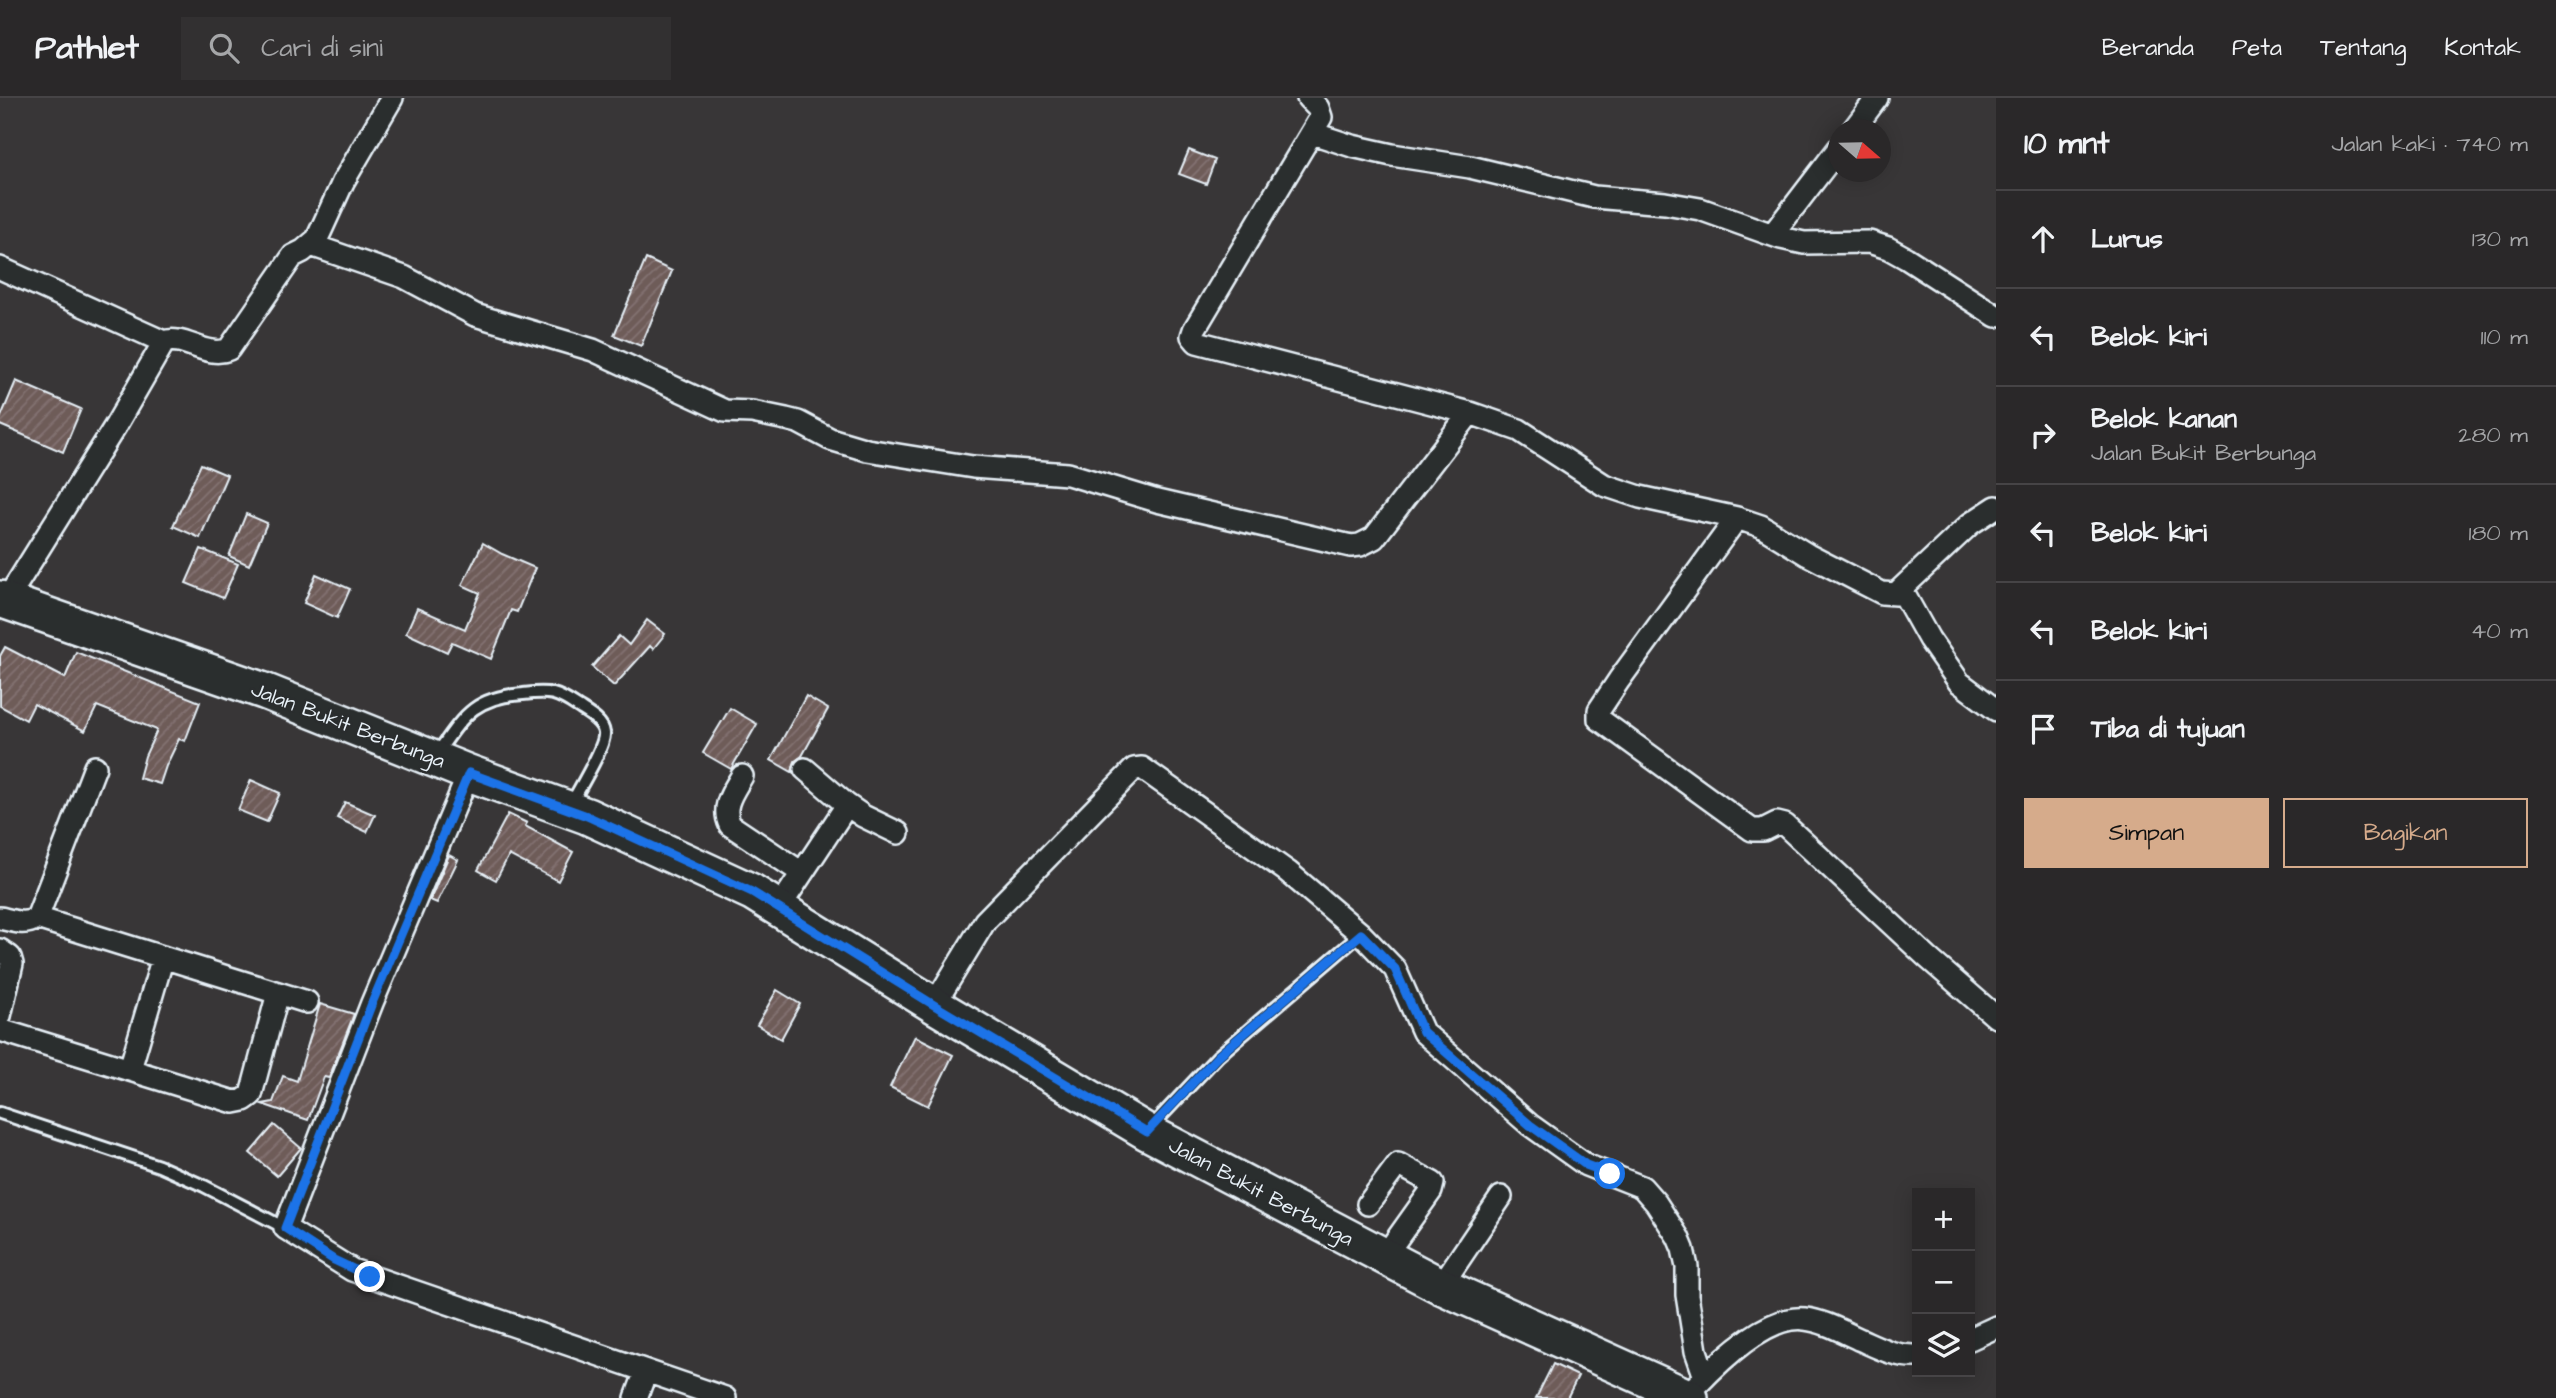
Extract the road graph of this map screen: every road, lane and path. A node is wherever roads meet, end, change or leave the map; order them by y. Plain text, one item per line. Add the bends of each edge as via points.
1 (392, 98) edge
2 (1877, 98) edge
3 (1317, 101) edge
4 (1861, 119) edge
5 (1312, 133) junction
6 (1828, 162) edge
7 (1773, 234) junction
8 (311, 245) junction
9 (0, 268) edge
10 (1996, 316) edge
11 (164, 342) junction
12 (1470, 413) junction
13 (1995, 508) edge
14 (1737, 518) junction
15 (1901, 589) junction
16 (3, 600) edge
17 (1996, 710) edge
18 (434, 758) junction
19 (95, 767) dead end
20 (805, 769) dead end
21 (469, 773) junction
22 (742, 776) dead end
23 (847, 805) junction
24 (568, 809) junction
25 (898, 833) dead end
26 (802, 873) junction
27 (779, 908) junction
28 (0, 918) edge
29 (37, 918) junction
30 (1361, 934) junction
31 (0, 950) edge
32 (163, 957) junction
33 (278, 993) junction
34 (307, 1002) dead end
35 (934, 1005) junction
36 (0, 1016) edge
37 (1996, 1017) edge
38 (0, 1030) edge
39 (130, 1069) junction
40 (0, 1113) edge
41 (1147, 1132) junction
42 (1501, 1197) dead end
43 (1368, 1204) dead end
44 (285, 1228) junction
45 (1384, 1257) junction
46 (1441, 1286) junction
47 (1996, 1326) edge
48 (1975, 1336) edge
49 (1912, 1357) edge
50 (646, 1371) junction
51 (1694, 1390) edge
52 (636, 1398) edge
53 (725, 1398) edge

1 - 8 street
2 - 4 street
3 - 5 street via 1321,117
5 - 7 street via 1352,146 1470,167 1594,197 1700,209
5 - 12 street via 1192,335 1197,342
6 - 7 street
7 - 10 street via 1804,243 1869,242 1888,248
8 - 11 street via 293,256 229,349 216,352 171,339
8 - 12 street via 404,277 475,315 593,349 725,411 786,419 867,450 973,467 1068,474 1157,501 1351,545 1374,538
9 - 11 street
11 - 16 street
12 - 14 street via 1529,436 1604,485
13 - 15 street via 1970,524
14 - 15 street via 1761,526 1882,593
14 - 37 street via 1619,680 1599,710 1599,719 1752,830 1785,825
15 - 17 street via 1928,639 1959,682
16 - 18 main road, Jalan Bukit Berbunga via 264,691
18 - 21 main road, Jalan Bukit Berbunga
18 - 24 lane via 460,721 488,699 559,694 591,715 604,732
19 - 29 street
20 - 23 street
21 - 24 main road, Jalan Bukit Berbunga
21 - 44 street via 372,1003
22 - 26 street via 727,803 730,825
23 - 25 street
23 - 26 street
24 - 27 main road, Jalan Bukit Berbunga
26 - 27 street
27 - 35 main road, Jalan Bukit Berbunga
28 - 29 street via 19,923
29 - 32 street
30 - 35 street via 1288,872 1136,768 985,921
30 - 41 lane via 1218,1056
30 - 51 street via 1395,969 1423,1032 1530,1125 1586,1165 1642,1187 1656,1203 1678,1237 1687,1268 1696,1351
31 - 36 street via 12,964
32 - 33 street
32 - 39 street
33 - 34 street
33 - 39 street via 251,1095 244,1100 234,1102
35 - 41 main road, Jalan Bukit Berbunga
38 - 39 street
40 - 44 lane via 159,1166
41 - 45 main road, Jalan Bukit Berbunga
42 - 46 street
43 - 45 street via 1398,1164 1433,1183
44 - 50 street via 352,1270
45 - 46 main road, Jalan Bukit Berbunga
46 - 51 main road, Jalan Bukit Berbunga
47 - 48 street
49 - 51 street via 1888,1352 1823,1323 1797,1319 1767,1328 1746,1341
50 - 52 street
50 - 53 street

